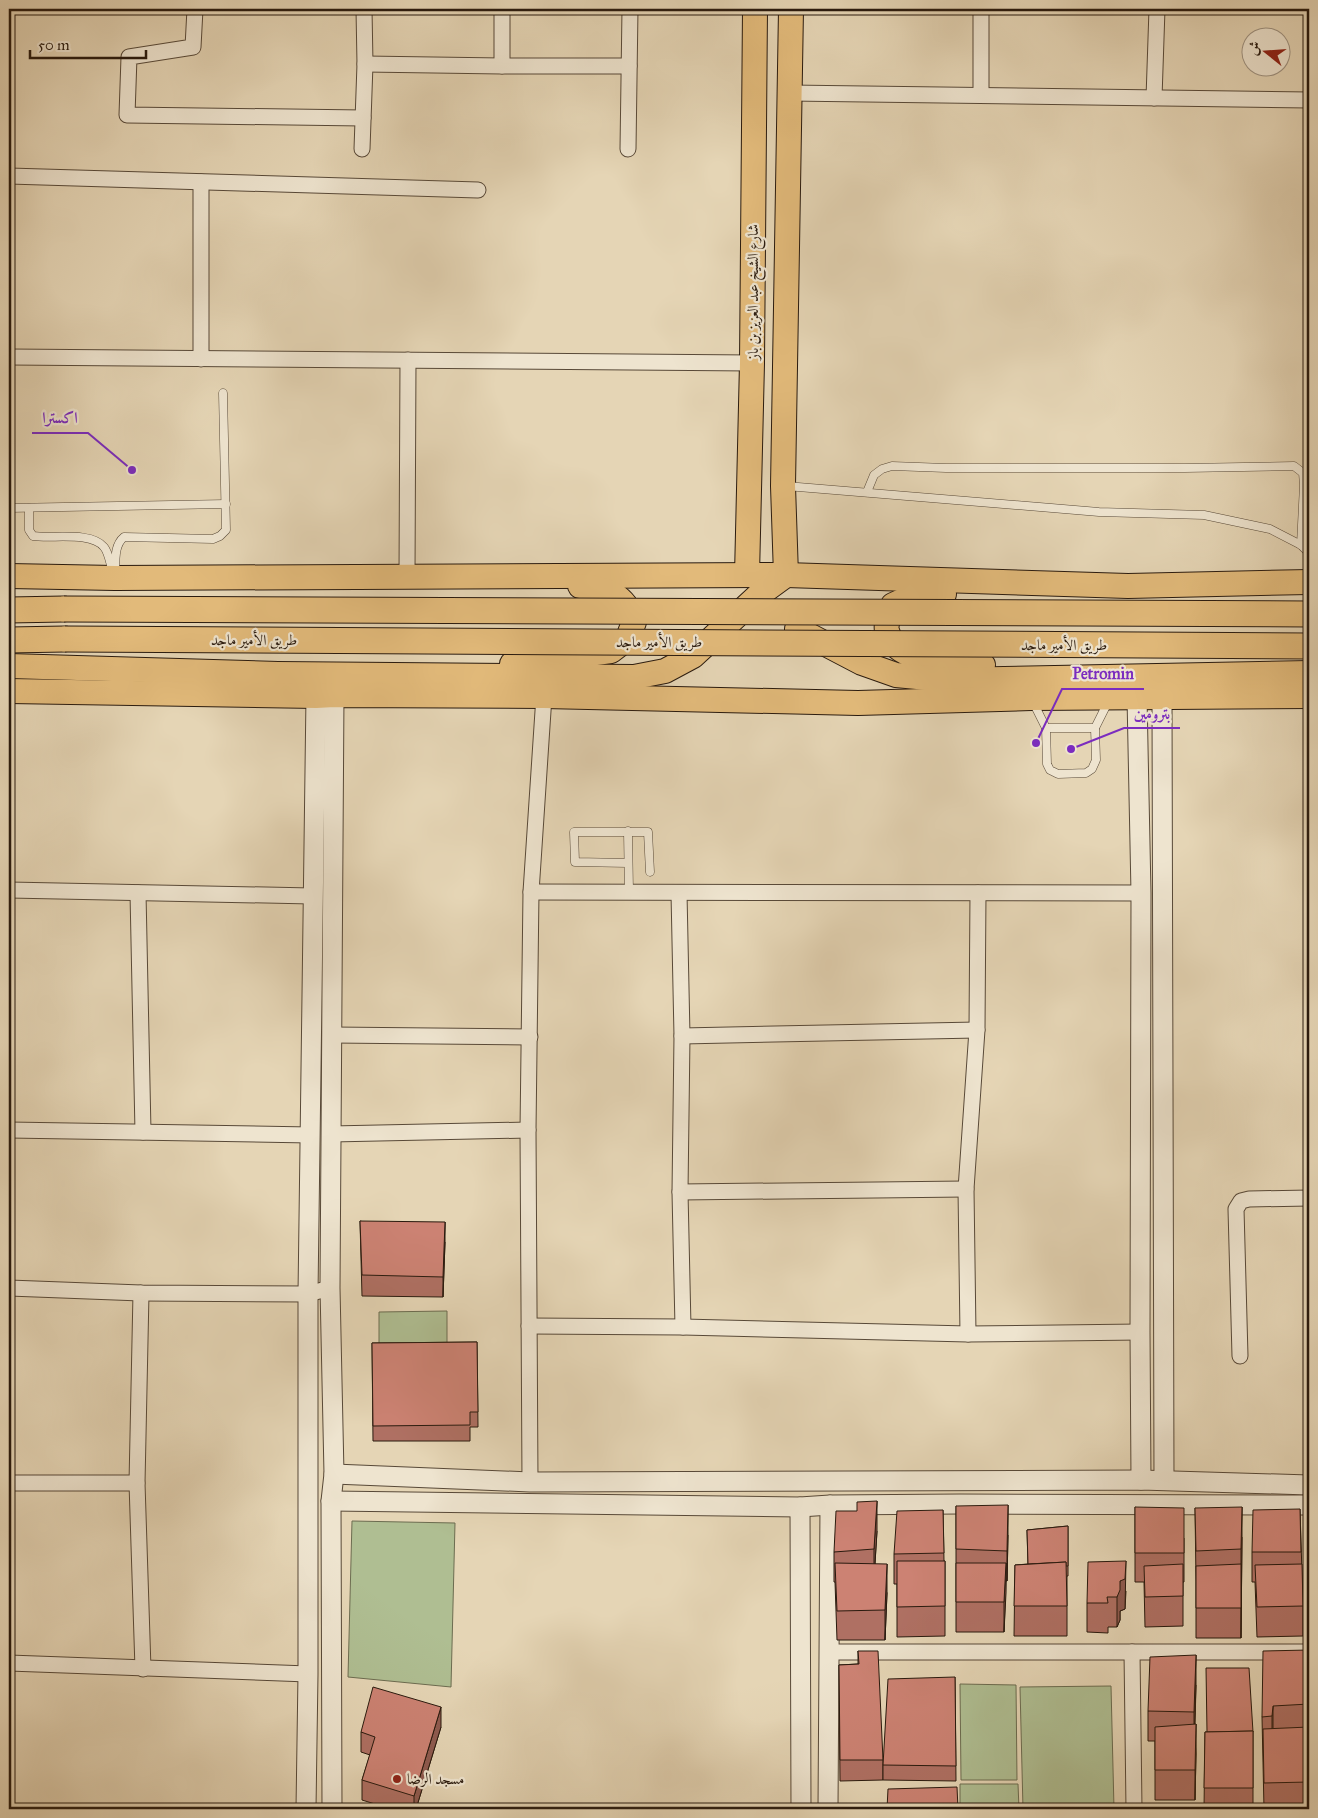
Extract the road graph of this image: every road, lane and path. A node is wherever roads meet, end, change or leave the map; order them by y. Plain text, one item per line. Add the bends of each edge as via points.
1 (195, 9) edge
2 (364, 9) edge
3 (502, 9) edge
4 (630, 9) edge
5 (755, 9) edge
6 (791, 9) edge
7 (981, 9) edge
8 (1157, 9) edge
9 (365, 64) junction
10 (502, 66) junction
11 (629, 66) junction
12 (789, 93) junction
13 (981, 95) junction
14 (1154, 98) junction
15 (1309, 100) edge
16 (363, 118) junction
17 (362, 149) dead end
18 (628, 149) dead end
19 (9, 176) edge
20 (202, 182) junction
21 (478, 190) dead end
22 (9, 357) edge
23 (201, 359) junction
24 (408, 360) junction
25 (752, 364) junction
26 (223, 393) dead end
27 (783, 486) junction
28 (867, 492) junction
29 (226, 504) junction
30 (9, 508) edge
31 (29, 508) junction
32 (1301, 545) junction
33 (1309, 553) edge
34 (786, 575) junction
35 (9, 576) edge
36 (416, 576) junction
37 (115, 578) junction
38 (1309, 582) edge
39 (754, 585) junction
40 (9, 586) edge
41 (1128, 586) junction
42 (9, 610) edge
43 (1309, 614) edge
44 (797, 630) junction
45 (9, 640) edge
46 (1309, 646) edge
47 (9, 666) edge
48 (135, 671) junction
49 (9, 674) edge
50 (1309, 674) edge
51 (426, 675) junction
52 (1114, 687) junction
53 (9, 691) edge
54 (325, 696) junction
55 (544, 696) junction
56 (1309, 696) edge
57 (1162, 697) junction
58 (1031, 698) junction
59 (1137, 698) junction
60 (1046, 728) junction
61 (1095, 728) junction
62 (628, 832) junction
63 (628, 863) junction
64 (650, 872) dead end
65 (9, 890) edge
66 (138, 892) junction
67 (531, 892) junction
68 (629, 892) junction
69 (679, 892) junction
70 (978, 893) junction
71 (1141, 893) junction
72 (312, 896) junction
73 (977, 1030) junction
74 (332, 1035) junction
75 (682, 1036) junction
76 (530, 1037) junction
77 (1163, 1118) junction
78 (1141, 1119) junction
79 (9, 1130) edge
80 (528, 1130) junction
81 (143, 1132) junction
82 (331, 1134) junction
83 (311, 1135) junction
84 (966, 1188) junction
85 (680, 1192) junction
86 (1309, 1198) edge
87 (9, 1288) edge
88 (330, 1288) junction
89 (141, 1293) junction
90 (308, 1294) junction
91 (529, 1326) junction
92 (683, 1327) junction
93 (1140, 1332) junction
94 (968, 1334) junction
95 (1240, 1356) dead end
96 (334, 1474) junction
97 (1141, 1480) junction
98 (1164, 1480) junction
99 (960, 1481) junction
100 (530, 1482) junction
101 (9, 1483) edge
102 (137, 1483) junction
103 (1309, 1485) edge
104 (332, 1500) junction
105 (960, 1504) junction
106 (830, 1505) junction
107 (1309, 1505) edge
108 (800, 1507) junction
109 (828, 1652) junction
110 (1132, 1652) junction
111 (1309, 1652) edge
112 (9, 1663) edge
113 (143, 1668) junction
114 (308, 1674) junction
115 (306, 1809) edge
116 (332, 1809) edge
117 (801, 1809) edge
118 (828, 1809) edge
119 (1134, 1809) edge

1 - 16 street via 194,47 129,57 127,116
2 - 9 street
3 - 10 street
4 - 11 street
5 - 25 main road, شارع الشيخ عبد العزيز بن باز
6 - 12 main road
7 - 13 street
8 - 14 street
9 - 10 street
9 - 16 street
10 - 11 street
11 - 18 street
12 - 13 street
12 - 27 main road
13 - 14 street
14 - 15 street
16 - 17 street
19 - 20 street
20 - 21 street
20 - 23 street
22 - 23 street
23 - 24 street
24 - 25 street
24 - 36 street
25 - 39 main road, شارع الشيخ عبد العزيز بن باز
26 - 29 lane
27 - 28 lane
27 - 34 main road
28 - 32 lane via 1099,512 1204,515 1270,529
28 - 32 lane via 874,475 892,466 1294,466 1303,473
29 - 31 lane
29 - 37 lane via 226,530 213,539 124,537 117,548
30 - 31 lane
31 - 37 lane via 28,530 33,536 96,540 103,545
32 - 33 lane
34 - 39 main road
34 - 41 main road
35 - 37 main road
36 - 37 main road
36 - 39 main road
36 - 51 main road via 598,588 610,591 624,604 634,622 628,638 611,651
37 - 40 main road
38 - 41 main road
39 - 44 main road
39 - 51 main road via 693,656 665,670 634,677
41 - 52 main road via 914,595 893,605 886,630 905,654 934,662
42 - 43 highway, طريق الأمير ماجد, bridge
44 - 52 main road via 862,663 896,675
44 - 58 main road via 836,664 875,681 913,691
45 - 46 highway, طريق الأمير ماجد, bridge
47 - 48 main road
48 - 49 main road
48 - 51 main road
50 - 52 main road
52 - 58 main road
52 - 59 main road
52 - 61 lane
53 - 54 main road
54 - 55 main road
54 - 72 street
54 - 74 street
55 - 58 main road via 858,703
55 - 67 street
56 - 57 main road
57 - 59 main road
57 - 77 street
58 - 60 lane
59 - 71 street
60 - 61 lane
60 - 61 lane via 1047,764 1058,774 1086,773 1092,769 1096,760
62 - 63 lane
62 - 63 lane via 576,831 573,834 575,862
62 - 64 lane via 648,832
63 - 68 lane
65 - 66 street
66 - 72 street
66 - 81 street
67 - 68 street
67 - 76 street
68 - 69 street
69 - 70 street
69 - 75 street
70 - 71 street
70 - 73 street
71 - 78 street
72 - 83 street
73 - 75 street
73 - 84 street
74 - 76 street
74 - 82 street
75 - 85 street
76 - 80 street
77 - 78 street
77 - 98 street
78 - 93 street
79 - 81 street
80 - 82 street
80 - 91 street
81 - 83 street
82 - 88 street
83 - 90 street
84 - 85 street
84 - 94 street
85 - 92 street
86 - 95 street via 1249,1198 1236,1208
87 - 89 street
88 - 90 street
88 - 96 street
89 - 90 street
89 - 102 street
90 - 114 street
91 - 92 street
91 - 100 street
92 - 94 street
93 - 94 street
93 - 97 street
96 - 100 street
96 - 104 street
97 - 98 street
97 - 99 street
98 - 103 street
99 - 100 street
99 - 105 street
101 - 102 street
102 - 113 street
104 - 108 street
104 - 116 street
105 - 106 street
105 - 107 street
106 - 108 street
106 - 109 street
108 - 117 street
109 - 110 street
109 - 118 street
110 - 111 street
110 - 119 street
112 - 113 street
113 - 114 street
114 - 115 street

